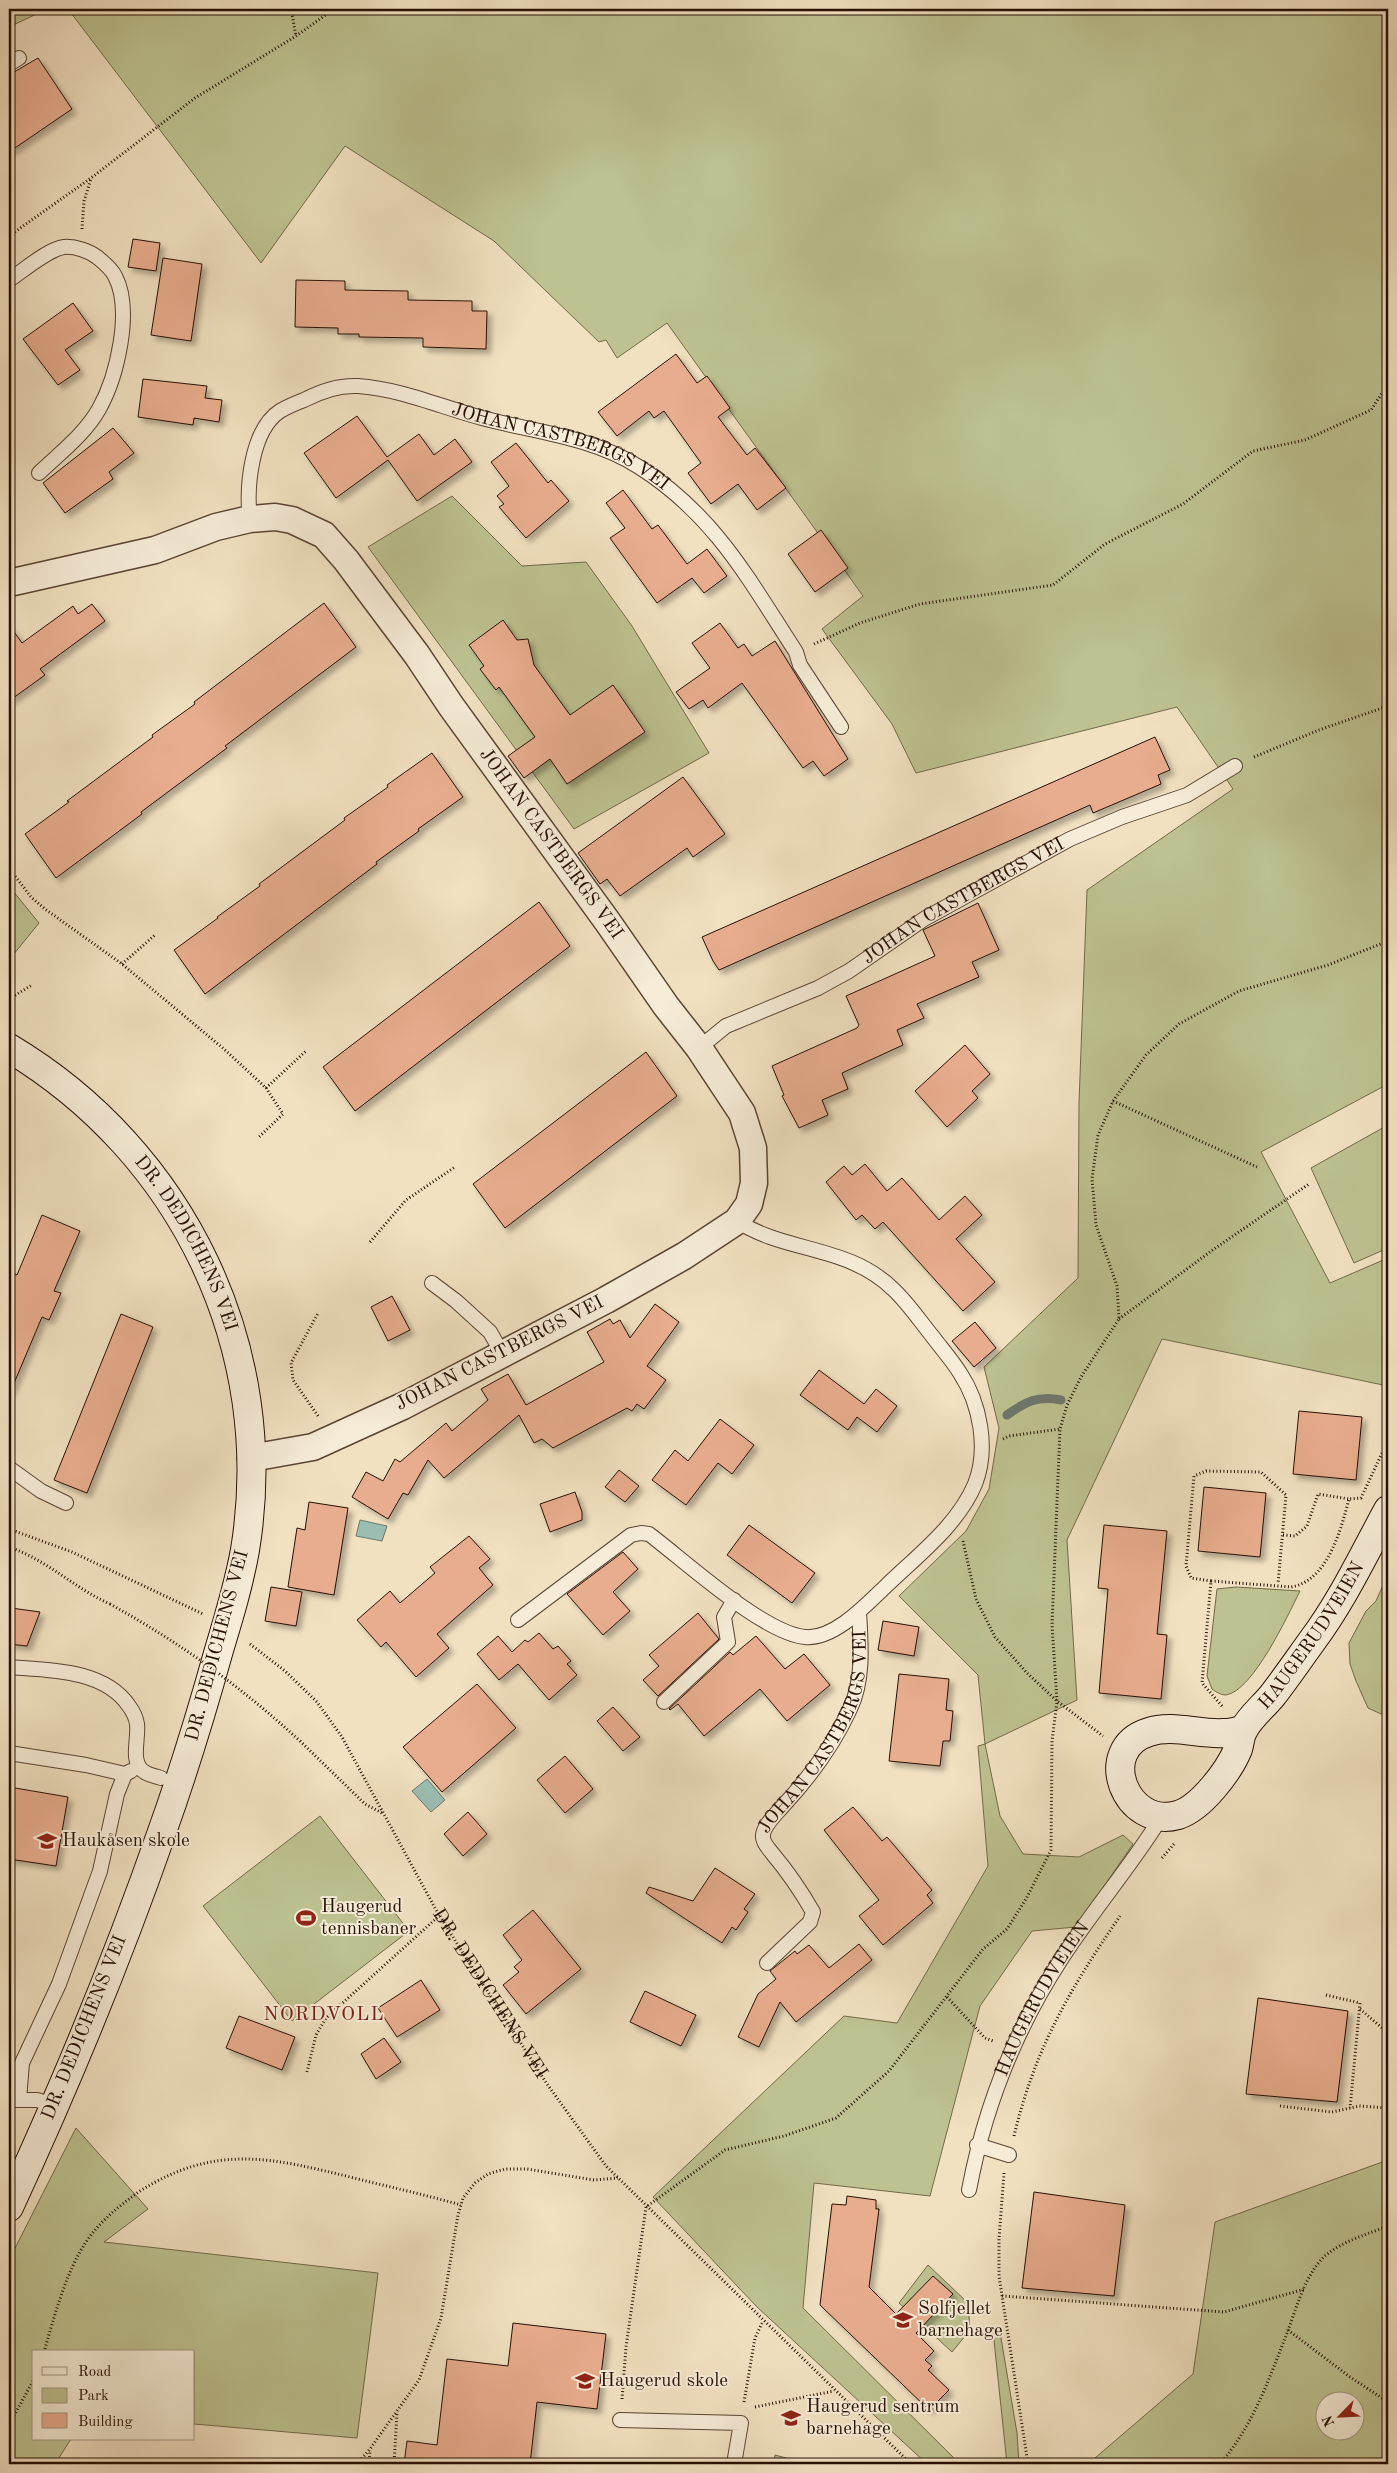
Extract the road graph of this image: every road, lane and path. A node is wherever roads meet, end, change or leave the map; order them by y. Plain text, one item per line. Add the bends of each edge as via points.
1 (291, 9) edge
2 (334, 9) edge
3 (296, 36) junction
4 (91, 178) junction
5 (9, 236) edge
6 (81, 250) junction
7 (9, 280) edge
8 (1388, 384) edge
9 (39, 473) dead end
10 (250, 519) junction
11 (9, 583) edge
12 (796, 652) junction
13 (1388, 706) edge
14 (841, 727) dead end
15 (1235, 766) joint
16 (9, 868) edge
17 (155, 935) dead end
18 (1388, 941) edge
19 (122, 964) junction
20 (32, 985) dead end
21 (9, 999) edge
22 (9, 1048) edge
23 (698, 1048) junction
24 (307, 1050) dead end
25 (266, 1088) junction
26 (1113, 1101) junction
27 (258, 1138) dead end
28 (454, 1167) dead end
29 (1257, 1167) dead end
30 (1309, 1184) dead end
31 (736, 1221) junction
32 (370, 1242) dead end
33 (432, 1282) dead end
34 (318, 1313) dead end
35 (1119, 1319) junction
36 (502, 1353) junction
37 (324, 1424) dead end
38 (1060, 1429) junction
39 (1383, 1451) dead end
40 (981, 1452) junction
41 (251, 1458) junction
42 (9, 1468) edge
43 (1349, 1499) junction
44 (66, 1504) dead end
45 (1388, 1510) edge
46 (958, 1511) junction
47 (9, 1530) edge
48 (1283, 1535) junction
49 (9, 1547) edge
50 (1211, 1581) junction
51 (1278, 1584) junction
52 (734, 1600) junction
53 (859, 1612) junction
54 (209, 1618) dead end
55 (518, 1620) dead end
56 (243, 1639) dead end
57 (9, 1667) edge
58 (1057, 1701) junction
59 (664, 1702) dead end
60 (1222, 1708) dead end
61 (1243, 1730) dead end
62 (1110, 1741) dead end
63 (9, 1753) edge
64 (138, 1767) junction
65 (125, 1774) junction
66 (161, 1778) dead end
67 (384, 1814) junction
68 (1155, 1827) dead end
69 (1175, 1843) dead end
70 (1160, 1861) dead end
71 (1123, 1911) dead end
72 (440, 1915) junction
73 (767, 1963) dead end
74 (1326, 1994) dead end
75 (946, 1996) junction
76 (1360, 2009) junction
77 (1388, 2033) edge
78 (1012, 2049) junction
79 (307, 2072) dead end
80 (14, 2100) edge
81 (54, 2105) junction
82 (1280, 2106) dead end
83 (1350, 2108) junction
84 (1388, 2108) edge
85 (977, 2146) junction
86 (1009, 2154) junction
87 (618, 2178) junction
88 (969, 2190) dead end
89 (461, 2205) junction
90 (9, 2207) edge
91 (646, 2207) junction
92 (1388, 2226) edge
93 (1305, 2289) junction
94 (1002, 2296) junction
95 (762, 2321) junction
96 (1288, 2330) junction
97 (45, 2350) edge
98 (32, 2383) edge
99 (835, 2391) junction
100 (1388, 2402) edge
101 (398, 2410) junction
102 (742, 2416) junction
103 (620, 2420) joint
104 (9, 2425) edge
105 (370, 2449) junction
106 (356, 2464) edge
107 (369, 2464) edge
108 (394, 2464) edge
109 (734, 2464) edge
110 (911, 2464) edge
111 (1028, 2464) edge
112 (1220, 2464) edge

1 - 3 path
2 - 3 path
3 - 4 path via 195,98
4 - 5 path
4 - 6 path via 84,201
6 - 7 lane via 65,247 54,250
6 - 9 lane via 92,253 116,278 123,305 120,342 107,392 99,408 89,424
8 - 12 path via 1371,410 1305,440 1254,451 1183,504 1105,544 1053,585 920,604 860,623
10 - 11 street, JOHAN CASTBERGS VEI via 216,527 155,550
10 - 12 lane, JOHAN CASTBERGS VEI via 249,494 256,450 264,429 279,412 319,392 342,386 359,386 420,398 480,418 611,451 639,467 690,507 731,551
10 - 23 street, JOHAN CASTBERGS VEI via 275,517 292,520 324,535 346,560 417,654 451,706
12 - 14 lane, JOHAN CASTBERGS VEI via 800,665
13 - 15 path via 1319,730
15 - 23 lane, JOHAN CASTBERGS VEI via 1187,795 1070,839 924,919 849,971 818,988 726,1026
16 - 19 path via 31,897 45,909
17 - 19 path
18 - 26 path via 1328,965 1239,991 1179,1024 1146,1055
19 - 25 path
20 - 21 path
22 - 41 street, DR. DEDICHENS VEI via 39,1066 102,1118 173,1203 207,1266 234,1338 243,1383
23 - 31 street, JOHAN CASTBERGS VEI via 742,1113 754,1148 754,1183 749,1204
24 - 25 path
25 - 27 path via 283,1114
26 - 29 path
26 - 35 path via 1098,1135 1092,1179 1096,1225 1117,1286
28 - 32 path via 406,1200
30 - 35 path
31 - 36 street, JOHAN CASTBERGS VEI via 684,1256
31 - 40 lane, JOHAN CASTBERGS VEI via 751,1231 849,1260 867,1268 893,1289 961,1374 980,1427
33 - 36 lane via 490,1332
34 - 37 path via 291,1360 291,1374
35 - 38 path via 1080,1377
36 - 41 street, JOHAN CASTBERGS VEI via 403,1406 312,1447
38 - 40 path via 1009,1436
38 - 58 path via 1052,1625
39 - 43 path via 1361,1498
40 - 46 lane, JOHAN CASTBERGS VEI via 975,1484
41 - 81 street, DR. DEDICHENS VEI via 245,1549 192,1746 128,1925
42 - 44 lane
43 - 48 path via 1318,1494 1307,1526 1295,1536
43 - 51 path via 1333,1549 1319,1568 1301,1585
45 - 61 street, HAUGERUDVEIEN via 1314,1638
46 - 53 lane, JOHAN CASTBERGS VEI via 941,1533
46 - 58 path via 967,1563 984,1619 995,1637 1027,1673
47 - 54 path via 72,1552
48 - 50 path via 1286,1495 1261,1472 1206,1471 1194,1476 1186,1566 1191,1578
48 - 51 path
49 - 67 path, bridge via 38,1559 97,1598 159,1631 207,1662 300,1741 365,1804
50 - 51 path
50 - 60 path via 1202,1683
52 - 53 lane, JOHAN CASTBERGS VEI via 785,1633 807,1638 831,1632
52 - 55 lane, JOHAN CASTBERGS VEI via 648,1534 641,1533 631,1535 606,1552
52 - 59 lane via 724,1617 728,1642
53 - 73 lane, JOHAN CASTBERGS VEI via 858,1688 851,1708 836,1736 764,1831 763,1840 813,1912 810,1922
56 - 67 path, DR. DEDICHENS VEI via 285,1671 317,1702 342,1737
57 - 64 lane via 81,1675 117,1693 137,1722
58 - 62 path
58 - 75 path via 1052,1741 1052,1850 1006,1929 983,1949
63 - 65 lane via 86,1764
64 - 65 lane
64 - 66 lane
65 - 80 lane via 117,1794 100,1870 58,1984 22,2063
67 - 72 path, DR. DEDICHENS VEI
68 - 78 lane, HAUGERUDVEIEN via 1062,1958
69 - 70 path
71 - 86 path via 1089,1961 1054,2023 1024,2095
72 - 79 path via 326,2018 316,2035
72 - 87 path, DR. DEDICHENS VEI via 547,2084
74 - 76 path via 1360,2004
75 - 78 path via 985,2038
75 - 91 path via 889,2071 836,2118 784,2136 725,2150
76 - 77 path
76 - 83 path
78 - 85 lane, HAUGERUDVEIEN via 987,2110
80 - 81 lane via 37,2100
81 - 90 street, DR. DEDICHENS VEI
82 - 83 path via 1332,2112
83 - 84 path
85 - 86 lane
85 - 88 lane, HAUGERUDVEIEN
86 - 94 path via 1003,2177 999,2239
87 - 89 path via 594,2180 527,2169 506,2169 488,2174 475,2183
87 - 91 path, DR. DEDICHENS VEI
89 - 97 path via 315,2168 252,2157 208,2162 170,2173 114,2210 85,2243 71,2273
89 - 101 path via 442,2318 419,2380
91 - 95 path, DR. DEDICHENS VEI
91 - 103 path via 626,2347
92 - 93 path via 1331,2252 1316,2266
93 - 94 path via 1224,2312
93 - 96 path
94 - 111 path
95 - 99 path, DR. DEDICHENS VEI
95 - 102 path via 755,2338
96 - 100 path
96 - 112 path via 1250,2423
98 - 104 path
99 - 102 path
99 - 110 path, DR. DEDICHENS VEI
101 - 105 path
101 - 108 path
102 - 103 lane
102 - 109 lane
105 - 106 path
105 - 107 path

